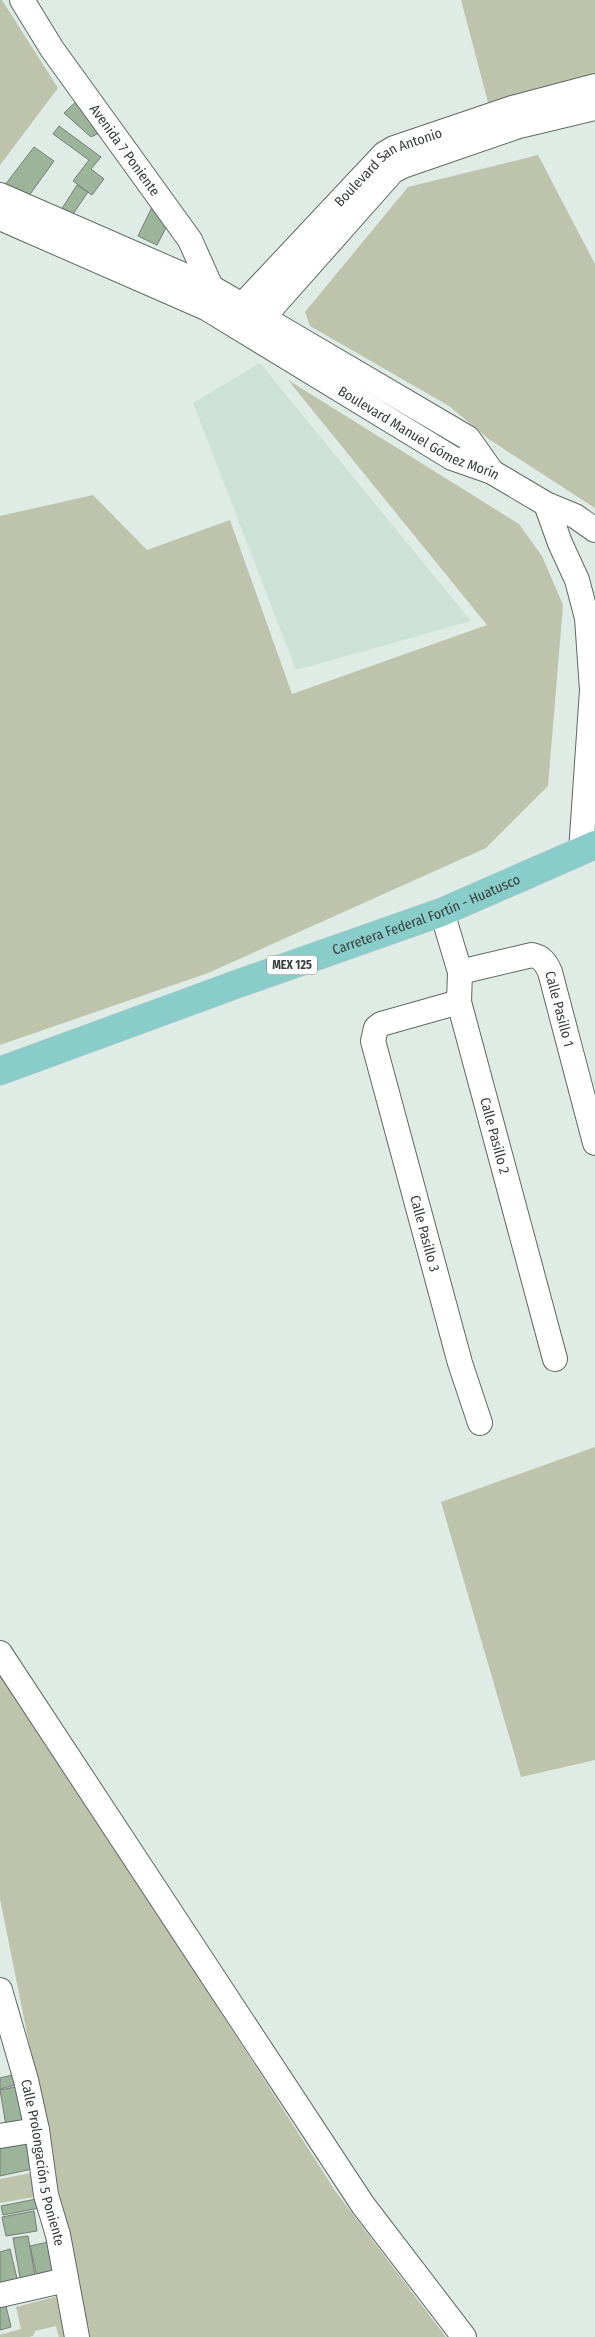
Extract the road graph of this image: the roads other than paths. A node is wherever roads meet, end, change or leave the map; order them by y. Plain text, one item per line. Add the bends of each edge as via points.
1 (22, 0) edge
2 (592, 103) edge
3 (0, 195) edge
4 (0, 218) edge
5 (208, 298) junction
6 (235, 314) junction
7 (256, 326) junction
8 (546, 504) junction
9 (595, 530) edge
10 (588, 849) edge
11 (442, 912) junction
12 (460, 972) junction
13 (460, 1002) junction
14 (0, 1072) edge
15 (595, 1143) edge
16 (555, 1359) dead end
17 (480, 1423) dead end
18 (0, 1653) edge
19 (0, 1990) edge
20 (37, 2130) junction
21 (0, 2136) edge
22 (66, 2280) junction
23 (0, 2295) edge
24 (77, 2337) edge
25 (464, 2337) edge

1 - 5 street, Avenida 7 Poniente via 52,49 190,240
2 - 6 street, Boulevard San Antonio via 512,108 394,148 384,154
2 - 7 street, Boulevard San Antonio via 394,171
3 - 5 street, Boulevard Manuel Gómez Morín
4 - 5 street, Boulevard Manuel Gómez Morín
5 - 6 street, Boulevard Manuel Gómez Morín
6 - 7 street, Boulevard Manuel Gómez Morín
7 - 8 street, Boulevard Manuel Gómez Morín via 452,458 492,472
8 - 9 street, Boulevard Manuel Gómez Morín via 575,516
8 - 10 street via 577,580 587,618 592,690
10 - 11 main road, Carretera Federal Fortín - Huatusco / MEX 125
11 - 12 street, Calle Pasillo 2
11 - 14 main road, Carretera Federal Fortín - Huatusco / MEX 125
12 - 13 street, Calle Pasillo 2
12 - 15 street, Calle Pasillo 1 via 532,955 546,963
13 - 16 street, Calle Pasillo 2
13 - 17 street, Calle Pasillo 3 via 381,1024 376,1028 373,1041 460,1363
18 - 25 street via 363,2204
19 - 20 street, Calle Prolongación 5 Poniente
20 - 21 street
20 - 22 street, Calle Prolongación 5 Poniente via 46,2195 58,2235
22 - 23 street
22 - 24 street, Calle Prolongación 5 Poniente

